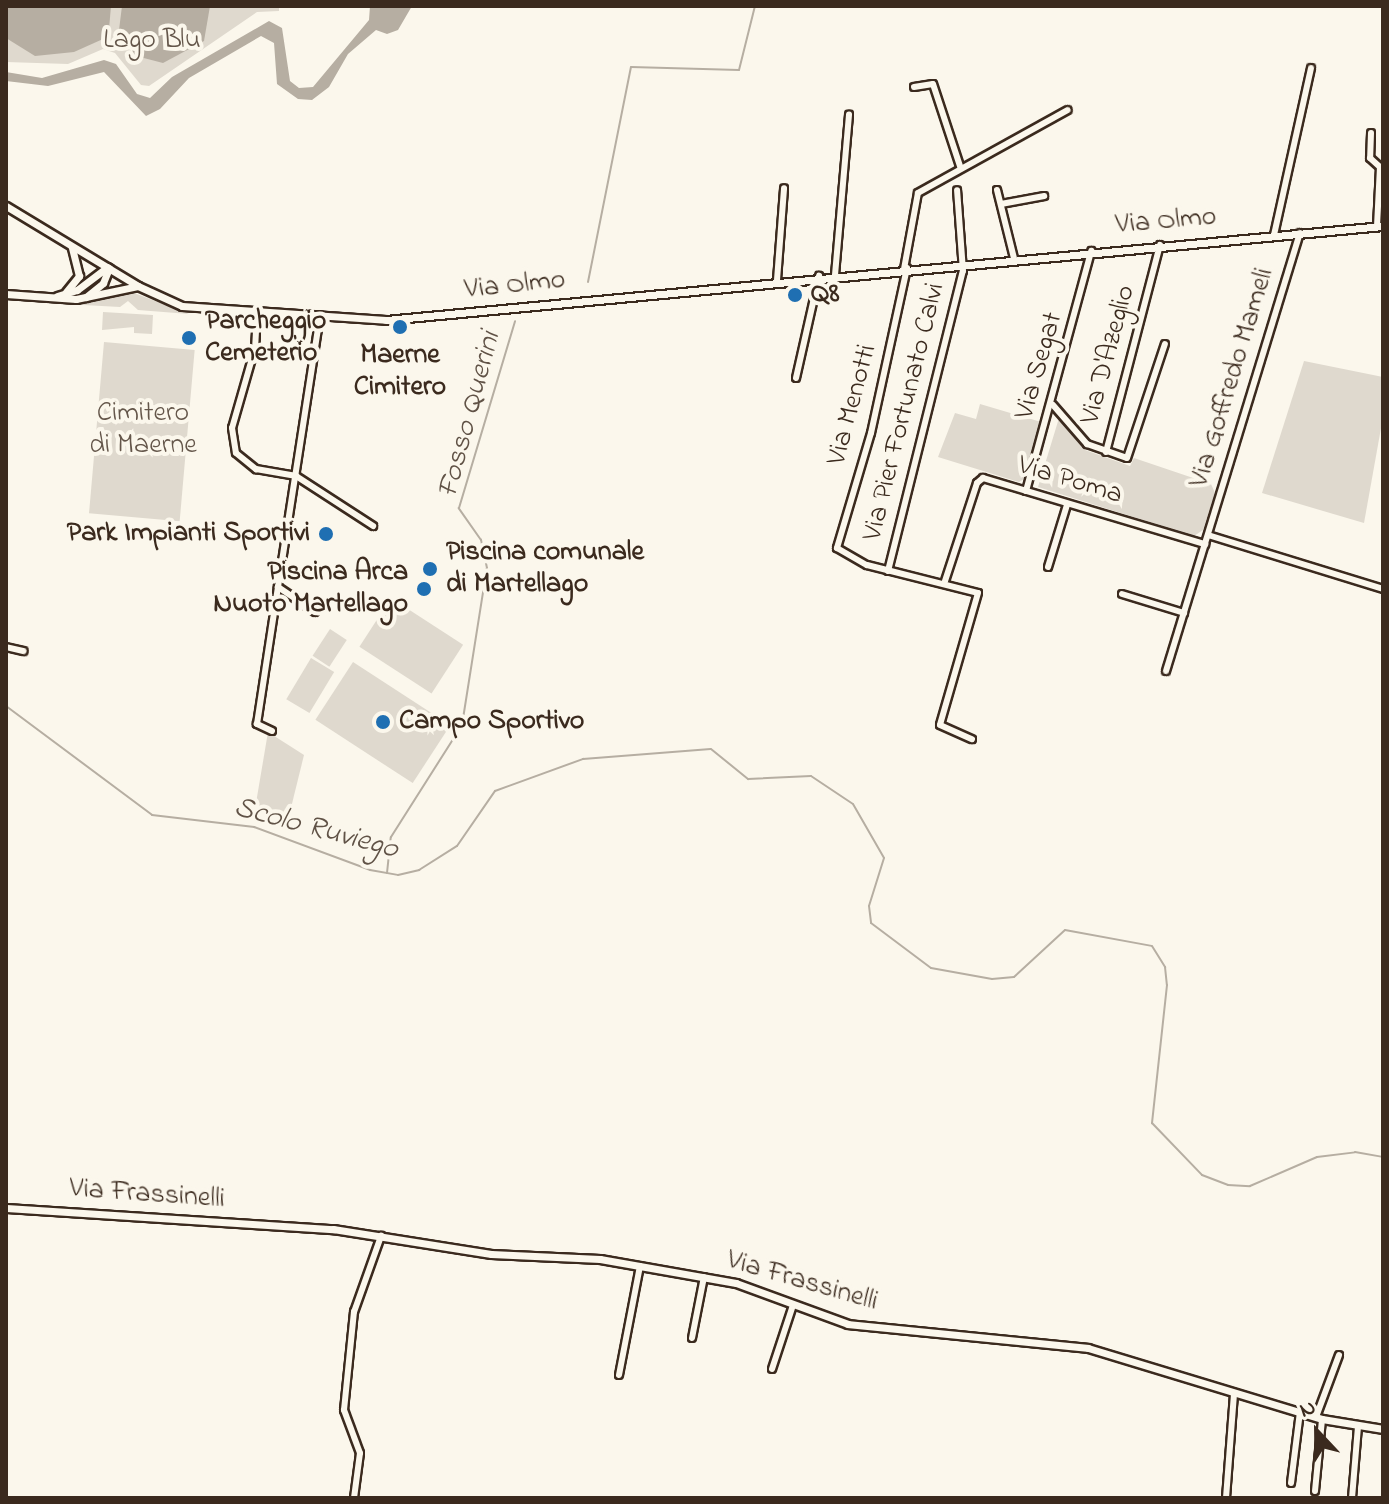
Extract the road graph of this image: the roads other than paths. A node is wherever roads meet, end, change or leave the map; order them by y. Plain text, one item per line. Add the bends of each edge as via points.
1 (1311, 68) dead end
2 (914, 87) dead end
3 (1068, 110) dead end
4 (849, 115) dead end
5 (1371, 133) dead end
6 (961, 169) junction
7 (784, 188) dead end
8 (957, 190) dead end
9 (997, 190) dead end
10 (1044, 196) dead end
11 (1001, 204) junction
12 (6, 206) edge
13 (1380, 226) edge
14 (1300, 233) junction
15 (1274, 235) junction
16 (71, 245) junction
17 (1160, 245) junction
18 (1091, 251) junction
19 (1014, 258) junction
20 (963, 263) junction
21 (108, 268) junction
22 (906, 268) junction
23 (835, 275) junction
24 (819, 276) junction
25 (777, 280) junction
26 (138, 286) junction
27 (6, 294) edge
28 (63, 295) junction
29 (51, 297) junction
30 (84, 299) junction
31 (257, 312) junction
32 (320, 315) junction
33 (1165, 344) dead end
34 (796, 378) dead end
35 (1053, 405) junction
36 (1106, 452) junction
37 (294, 475) junction
38 (1026, 491) junction
39 (1067, 505) junction
40 (373, 526) dead end
41 (1208, 535) junction
42 (1205, 544) junction
43 (1048, 567) dead end
44 (888, 571) junction
45 (945, 581) junction
46 (278, 587) junction
47 (1383, 589) edge
48 (1122, 594) dead end
49 (315, 612) dead end
50 (1184, 613) junction
51 (6, 647) edge
52 (24, 651) dead end
53 (1166, 671) dead end
54 (272, 731) dead end
55 (972, 739) dead end
56 (6, 1208) edge
57 (381, 1236) junction
58 (640, 1266) junction
59 (704, 1277) junction
60 (793, 1305) junction
61 (692, 1338) dead end
62 (1339, 1355) dead end
63 (772, 1369) dead end
64 (619, 1375) dead end
65 (1234, 1393) junction
66 (1300, 1412) junction
67 (1319, 1418) junction
68 (1358, 1426) junction
69 (1383, 1429) edge
70 (1291, 1483) dead end
71 (1315, 1491) dead end
72 (354, 1498) edge
73 (1226, 1498) edge
74 (1352, 1498) edge

1 - 15 street
2 - 6 street via 933,84
3 - 6 street
4 - 23 street
5 - 13 street via 1370,158 1380,167
6 - 22 street, Via Menotti via 918,193
7 - 25 street
8 - 20 street
9 - 11 street
10 - 11 street
11 - 19 street
12 - 16 street, Via Olmo
13 - 14 street, Via Olmo
14 - 15 street, Via Olmo
14 - 41 street, Via Goffredo Mameli
15 - 17 street, Via Olmo
16 - 21 street, Via Olmo
16 - 28 street via 79,276
17 - 18 street, Via Olmo
17 - 36 street, Via D'Azeglio
18 - 19 street, Via Olmo
18 - 35 street, Via Segat
19 - 20 street, Via Olmo
20 - 22 street, Via Olmo
20 - 44 street, Via Pier Fortunato Calvi
21 - 26 street, Via Olmo
21 - 28 street
21 - 30 street via 103,283
22 - 23 street, Via Olmo
22 - 44 street, Via Menotti via 838,551
23 - 24 street, Via Olmo
24 - 25 street, Via Olmo
24 - 34 street
25 - 32 street, Via Olmo via 406,319
26 - 30 street
26 - 31 street, Via Olmo via 182,306
27 - 29 street
28 - 29 street
29 - 30 street
31 - 32 street, Via Olmo
31 - 37 street via 255,348 232,441 250,466
32 - 37 street
33 - 36 street via 1130,456
35 - 36 street, Via D'Azeglio via 1087,444
35 - 38 street, Via Segat
37 - 40 street
37 - 46 street
38 - 39 street, Via Poma
38 - 45 street, Via Poma via 980,479
39 - 42 street, Via Poma
39 - 43 street
41 - 42 street, Via Goffredo Mameli
41 - 47 street
42 - 50 street, Via Goffredo Mameli
44 - 45 street
45 - 55 street via 979,595 940,725
46 - 49 street
46 - 54 street via 257,724
48 - 50 street
50 - 53 street, Via Goffredo Mameli
51 - 52 street
56 - 57 street, Via Frassinelli
57 - 58 street, Via Frassinelli via 491,1254 555,1253
57 - 72 street via 354,1312 344,1410 360,1453
58 - 59 street, Via Frassinelli
58 - 64 street
59 - 60 street, Via Frassinelli
59 - 61 street
60 - 63 street
60 - 65 street, Via Frassinelli via 875,1328 1065,1344
62 - 67 street
65 - 66 street, Via Frassinelli
65 - 73 street
66 - 67 street, Via Frassinelli
66 - 70 street
67 - 68 street, Via Frassinelli
67 - 71 street
68 - 69 street, Via Frassinelli
68 - 74 street

